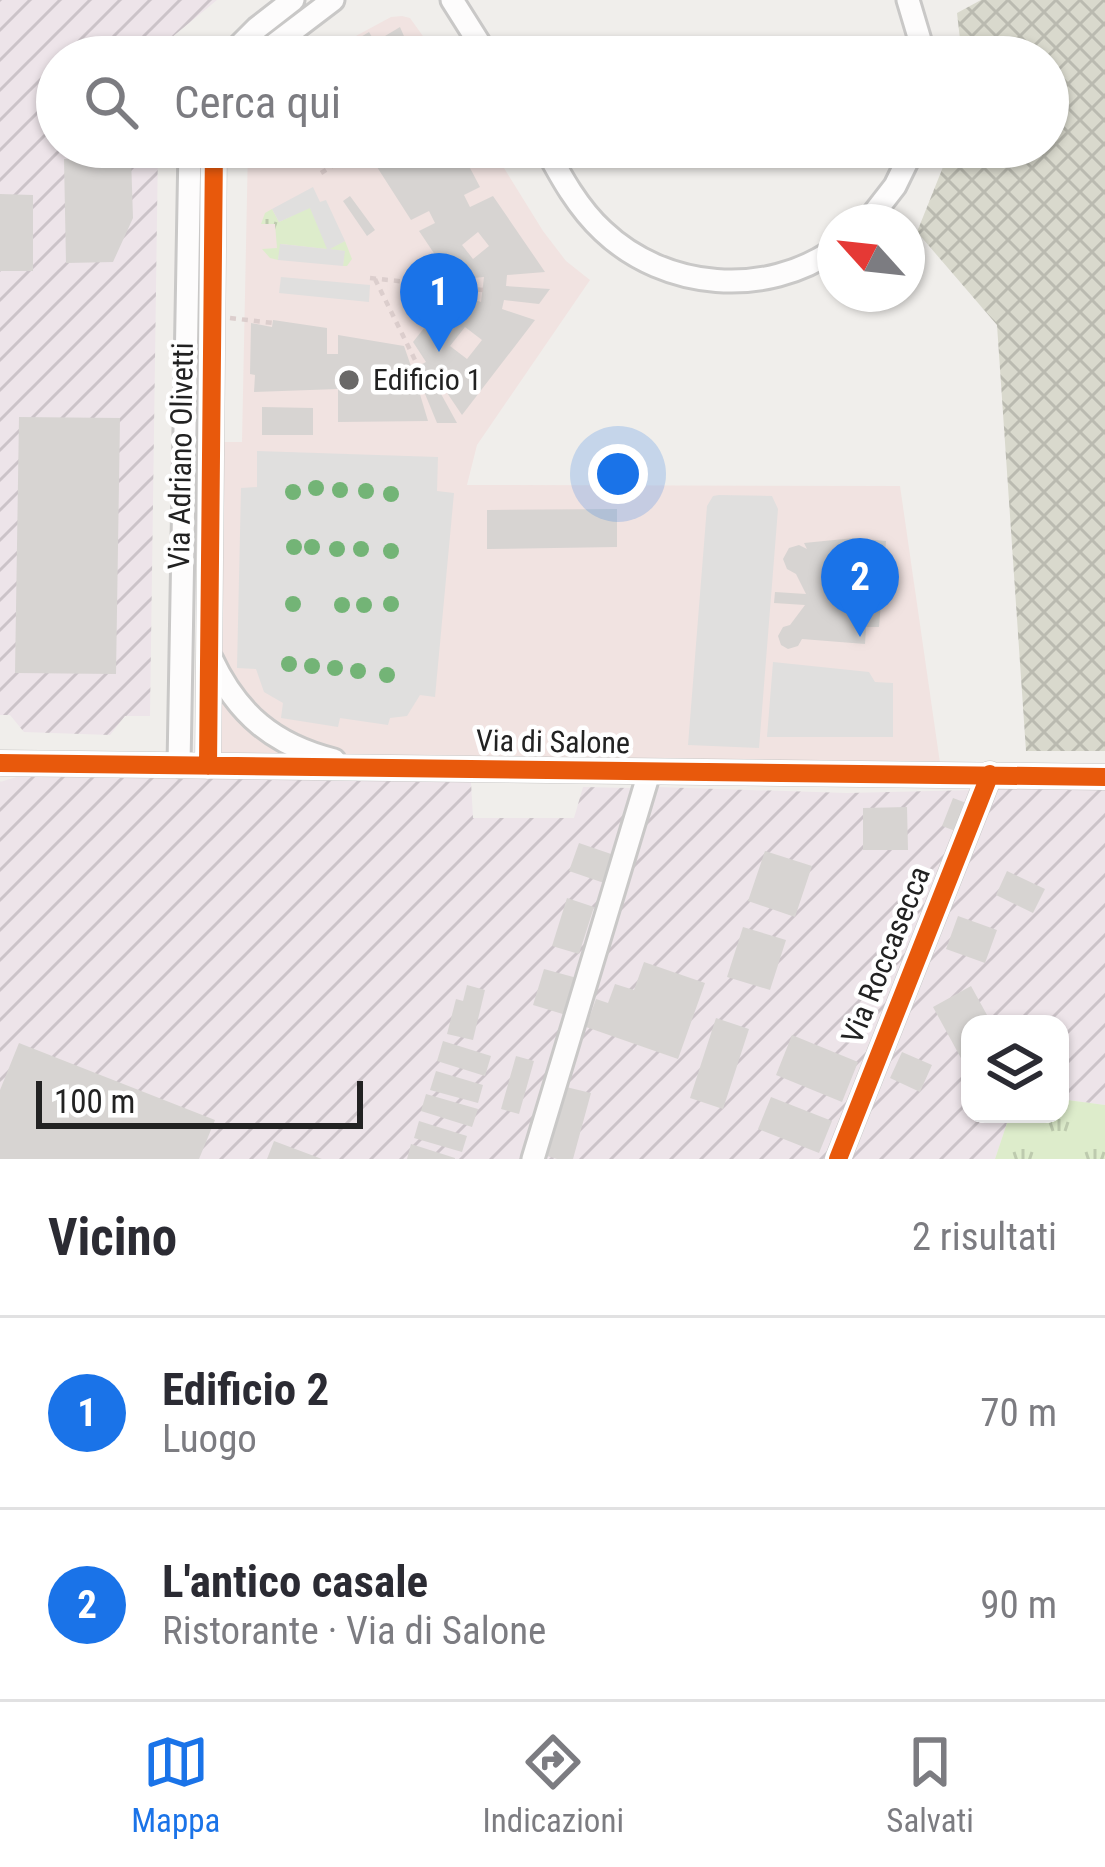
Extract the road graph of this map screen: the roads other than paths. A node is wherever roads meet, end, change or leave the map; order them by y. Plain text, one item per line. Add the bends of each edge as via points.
1 (293, 0) edge
2 (333, 0) edge
3 (452, 0) edge
4 (908, 0) edge
5 (249, 36) edge
6 (286, 36) edge
7 (475, 36) edge
8 (919, 36) edge
9 (190, 168) edge
10 (214, 168) edge
11 (556, 168) edge
12 (904, 168) edge
13 (882, 204) edge
14 (817, 258) edge
15 (208, 652) junction
16 (0, 763) edge
17 (179, 766) junction
18 (208, 766) junction
19 (381, 770) junction
20 (650, 773) junction
21 (990, 774) junction
22 (1105, 777) edge
23 (533, 1159) edge
24 (838, 1159) edge

1 - 5 street
2 - 6 street
3 - 7 street
4 - 8 street
9 - 17 street, Via Adriano Olivetti
10 - 15 street, Via Adriano Olivetti
11 - 14 street via 604,233 682,274 736,284
12 - 13 street
15 - 18 street, Via Adriano Olivetti
15 - 19 street via 237,704 276,739
16 - 17 street, Via di Salone
17 - 18 street, Via di Salone
18 - 19 street, Via di Salone
19 - 20 street, Via di Salone
20 - 21 street, Via di Salone
20 - 23 street
21 - 22 street, Via di Salone
21 - 24 street, Via Roccasecca

